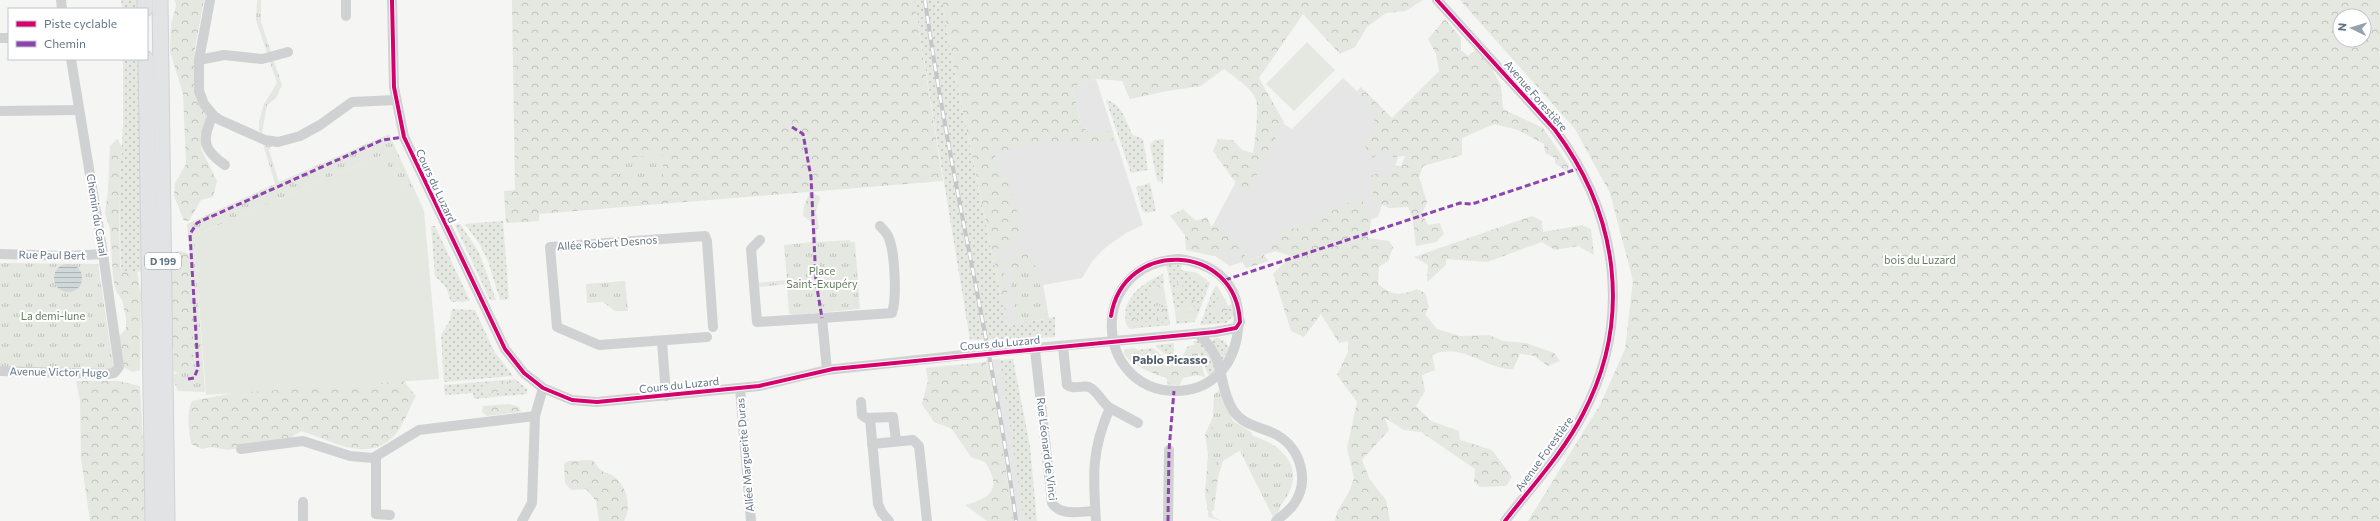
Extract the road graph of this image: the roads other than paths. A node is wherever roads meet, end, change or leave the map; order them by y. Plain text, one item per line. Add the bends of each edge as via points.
1 (160, 0) edge
2 (210, 0) edge
3 (346, 0) edge
4 (392, 0) edge
5 (1437, 0) edge
6 (346, 16) dead end
7 (288, 52) dead end
8 (71, 60) edge
9 (146, 60) edge
10 (198, 60) junction
11 (395, 100) junction
12 (79, 110) junction
13 (0, 111) edge
14 (213, 115) junction
15 (226, 165) dead end
16 (880, 226) dead end
17 (760, 240) dead end
18 (0, 254) edge
19 (103, 254) junction
20 (822, 318) junction
21 (1240, 322) junction
22 (713, 327) dead end
23 (1215, 332) junction
24 (1198, 334) junction
25 (707, 337) dead end
26 (662, 341) junction
27 (1114, 342) junction
28 (1063, 347) junction
29 (1035, 350) junction
30 (1234, 352) junction
31 (827, 370) junction
32 (0, 371) edge
33 (117, 371) joint
34 (1222, 372) junction
35 (543, 388) junction
36 (740, 388) junction
37 (666, 396) junction
38 (861, 402) dead end
39 (1110, 408) junction
40 (535, 416) junction
41 (870, 419) junction
42 (1138, 423) dead end
43 (896, 441) junction
44 (872, 444) junction
45 (241, 448) dead end
46 (1169, 450) dead end
47 (376, 457) junction
48 (303, 502) dead end
49 (390, 515) dead end
50 (1095, 516) edge
51 (153, 521) edge
52 (167, 521) edge
53 (303, 521) edge
54 (522, 521) edge
55 (751, 521) edge
56 (888, 521) edge
57 (927, 521) edge
58 (1168, 521) edge
59 (1276, 521) edge
60 (1505, 521) edge

1 - 52 highway, D 199
2 - 10 street
3 - 6 street
4 - 11 street, Cours du Luzard
5 - 60 street, Avenue Forestière via 1572,152 1598,207 1611,262 1613,298 1610,329 1600,376 1570,436
7 - 10 street via 262,59 224,55
8 - 12 street, Chemin du Canal
9 - 51 highway, D 199
10 - 14 street via 199,91 204,104
11 - 14 street via 352,102 320,126 288,141 278,142 265,140
11 - 35 street, Cours du Luzard via 408,147 497,335 519,368
12 - 13 street
12 - 19 street, Chemin du Canal
14 - 15 street via 206,133 206,145 211,154
16 - 20 street via 888,235 891,245 895,304 892,313
17 - 20 street via 751,249 757,322
18 - 19 street, Rue Paul Bert
19 - 33 street, Chemin du Canal via 119,357
20 - 31 street
21 - 23 street, Cours du Luzard via 1236,328
21 - 27 street via 1236,297 1220,276 1201,264 1179,259 1168,260 1143,268 1120,291 1111,316
21 - 30 street
22 - 26 street, Allée Robert Desnos via 705,236 550,247 557,327 599,345
23 - 24 street, Cours du Luzard
23 - 30 street via 1228,334
24 - 27 street, Cours du Luzard
24 - 34 street via 1214,349
25 - 26 street, Allée Robert Desnos
26 - 37 street
27 - 28 street, Cours du Luzard
27 - 34 street via 1118,356 1132,374 1162,389 1186,390 1199,387
28 - 29 street, Cours du Luzard
28 - 39 street via 1067,385 1088,387
29 - 31 street, Cours du Luzard, bridge via 1002,351
29 - 50 street, Rue Léonard de Vinci via 1052,503 1062,512
30 - 34 street
31 - 36 street, Cours du Luzard
32 - 33 street, Avenue Victor Hugo via 108,374
34 - 59 street via 1228,398 1239,418 1284,440 1298,460 1302,478 1299,492 1293,506
35 - 37 street, Cours du Luzard via 563,397 589,402
35 - 40 street
36 - 37 street, Cours du Luzard
36 - 55 street, Allée Marguerite Duras
38 - 41 street via 862,415
39 - 42 street
39 - 50 street, Rue Léonard de Vinci via 1103,422 1094,460
40 - 47 street via 419,430
40 - 54 street via 533,496 530,509
41 - 43 street via 893,417
41 - 44 street
43 - 44 street
43 - 57 street via 913,440 919,446
44 - 56 street via 878,504
45 - 47 street via 303,440 357,457
46 - 58 street
47 - 49 street via 376,514
48 - 53 street

